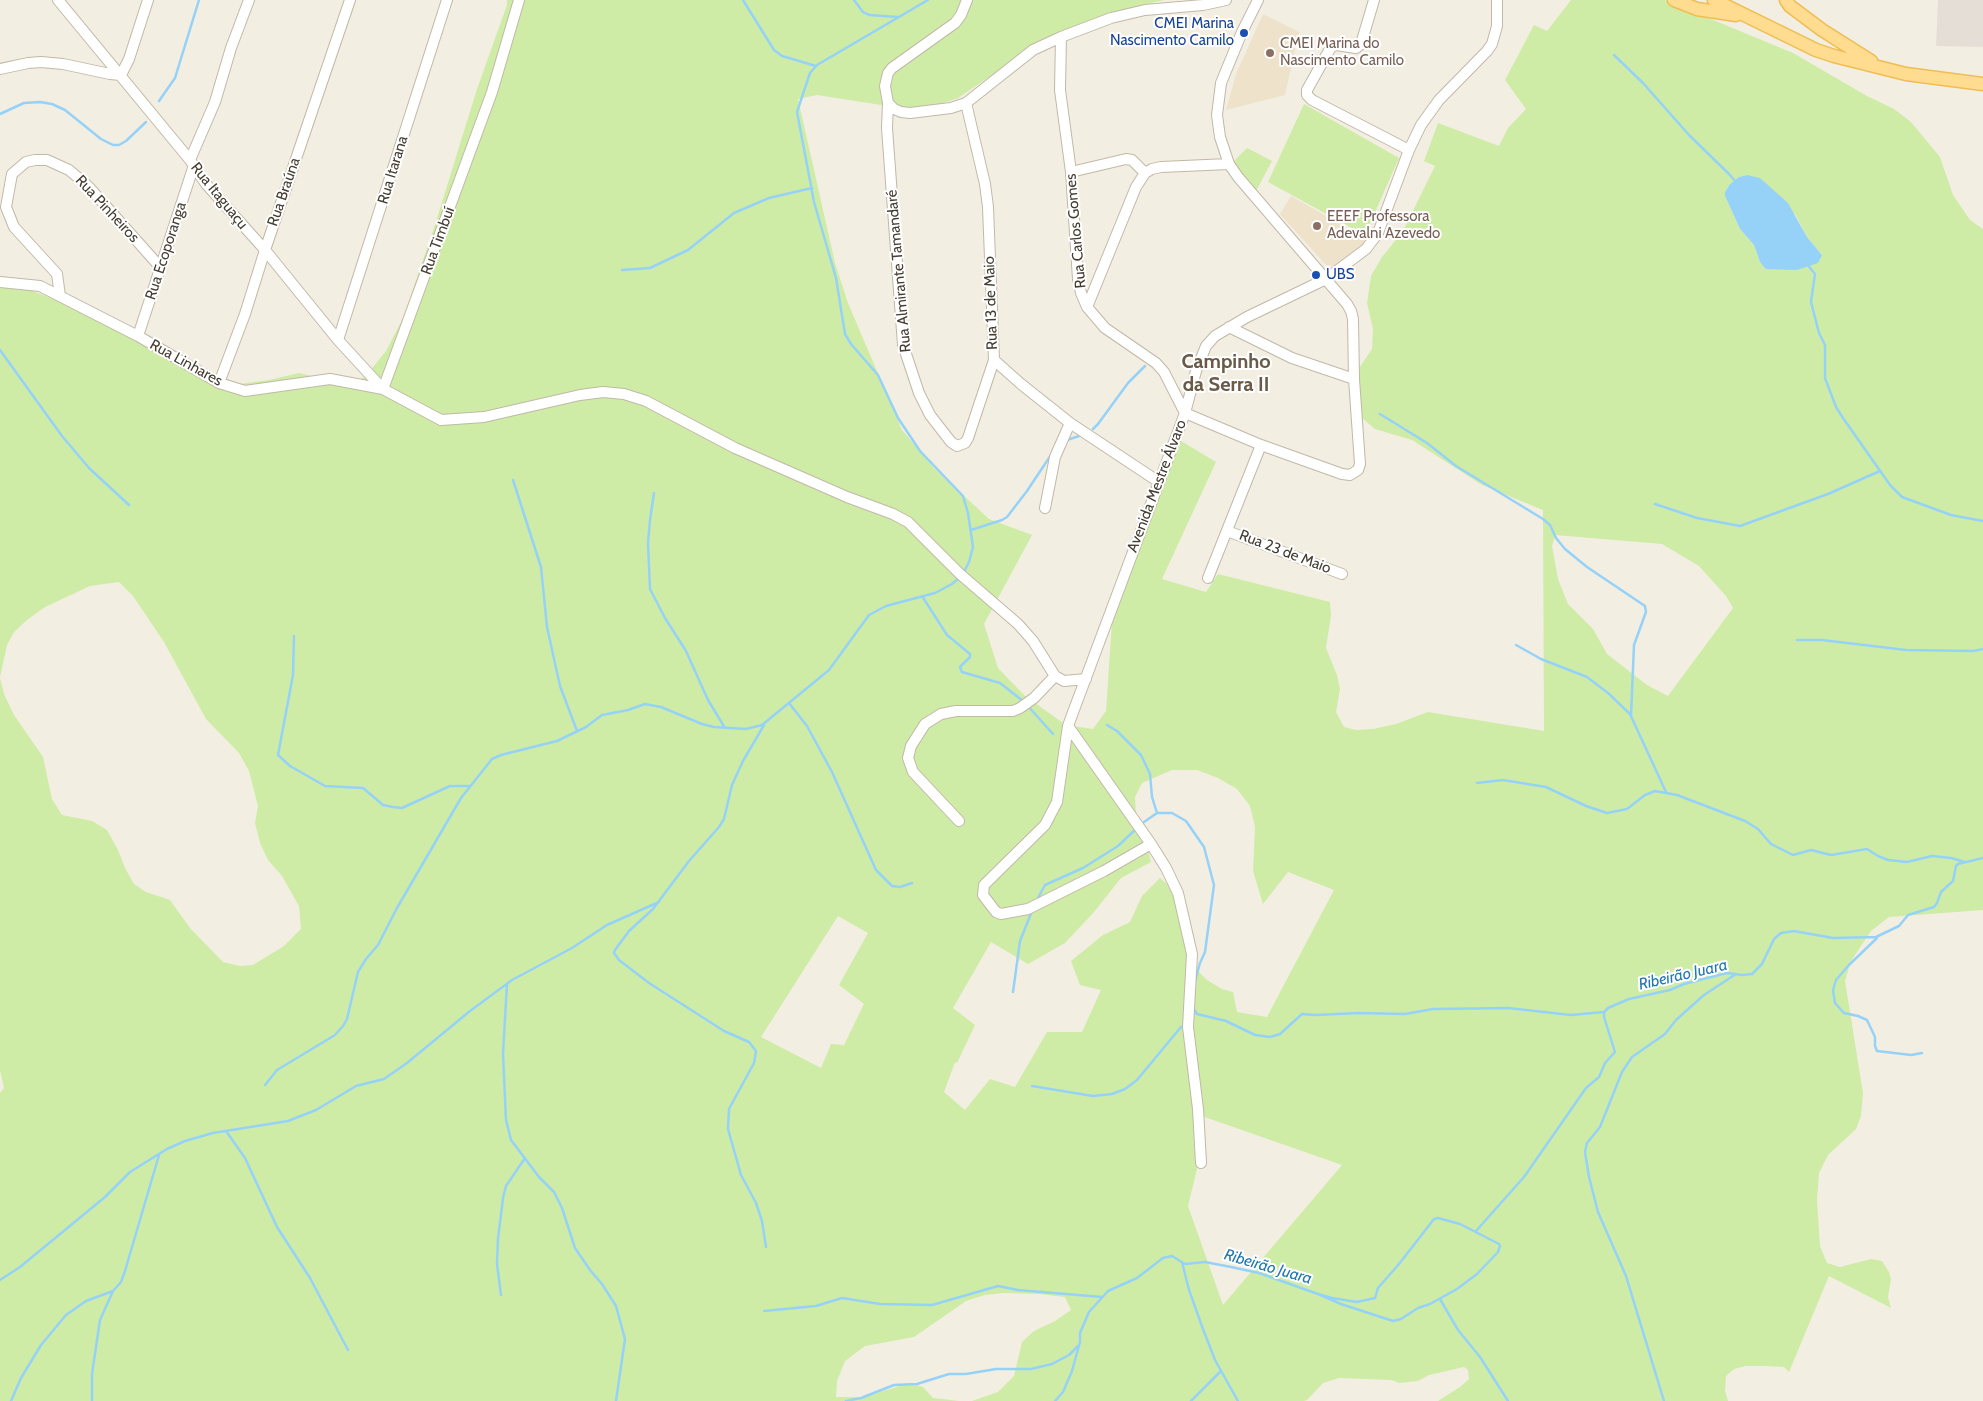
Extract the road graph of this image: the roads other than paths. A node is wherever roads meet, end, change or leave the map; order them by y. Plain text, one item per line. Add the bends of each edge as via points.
1 (58, 0) edge
2 (148, 0) edge
3 (249, 0) edge
4 (350, 0) edge
5 (447, 0) edge
6 (519, 0) edge
7 (967, 0) edge
8 (1226, 0) edge
9 (1258, 0) edge
10 (1374, 0) edge
11 (1497, 0) edge
12 (1674, 0) edge
13 (1714, 0) edge
14 (1786, 0) edge
15 (1743, 16) junction
16 (1061, 37) junction
17 (1882, 68) junction
18 (0, 70) edge
19 (121, 75) junction
20 (1983, 84) edge
21 (888, 103) junction
22 (966, 103) junction
23 (1409, 150) junction
24 (192, 162) junction
25 (1229, 164) junction
26 (1071, 172) junction
27 (1146, 173) junction
28 (264, 250) junction
29 (161, 268) junction
30 (1323, 275) junction
31 (0, 282) edge
32 (60, 296) junction
33 (1087, 307) junction
34 (1229, 327) junction
35 (138, 336) junction
36 (338, 340) junction
37 (994, 360) junction
38 (1354, 379) junction
39 (219, 383) junction
40 (383, 390) junction
41 (1185, 413) junction
42 (1070, 423) junction
43 (1262, 445) junction
44 (1159, 482) junction
45 (1045, 508) dead end
46 (1227, 531) junction
47 (1342, 574) dead end
48 (1208, 578) dead end
49 (1055, 676) junction
50 (1086, 679) junction
51 (1068, 726) junction
52 (960, 821) dead end
53 (1151, 844) junction
54 (1201, 1163) dead end

1 - 19 street, Rua Itaguaçu
2 - 19 street
3 - 24 street, Rua Ecoporanga via 216,102
4 - 28 street, Rua Braúna
5 - 36 street, Rua Itarana
6 - 40 street, Rua Timbuí via 492,92
7 - 21 street via 955,23 888,73 885,86
8 - 16 street via 1145,10 1111,18
9 - 25 street via 1221,83 1217,115
10 - 23 street via 1361,44 1356,48 1330,47 1307,95
11 - 23 street, Avenida Mestre Álvaro via 1497,26 1492,44 1430,112
12 - 15 main road via 1710,12
13 - 15 main road
14 - 17 main road via 1822,30
15 - 17 main road via 1816,50
16 - 22 street via 1033,50
16 - 26 street, Rua Carlos Gomes via 1060,90
17 - 20 main road
18 - 19 street via 41,62
19 - 24 street, Rua Itaguaçu
21 - 22 street via 901,112 910,113
21 - 37 street, Rua Almirante Tamandaré via 887,128 903,345 930,415 951,442 958,446 968,438
22 - 37 street, Rua 13 de Maio via 988,207
23 - 30 street, Avenida Mestre Álvaro via 1372,242 1358,257
24 - 28 street, Rua Itaguaçu via 206,184
24 - 29 street, Rua Ecoporanga
25 - 27 street via 1161,167
25 - 30 street
26 - 27 street via 1132,160
26 - 33 street, Rua Carlos Gomes via 1078,279
27 - 33 street via 1136,187
28 - 36 street, Rua Itaguaçu
28 - 39 street, Rua Braúna via 245,314
29 - 32 street, Rua Pinheiros via 88,186 69,170 47,160 26,162 12,174 6,207 14,227 57,274
29 - 35 street, Rua Ecoporanga
30 - 34 street, Avenida Mestre Álvaro
30 - 38 street via 1347,304 1353,319
31 - 32 street, Rua Linhares via 40,286
32 - 35 street, Rua Linhares
33 - 41 street, Rua Carlos Gomes via 1105,328 1156,363
34 - 38 street via 1273,350
34 - 41 street, Avenida Mestre Álvaro via 1206,346
35 - 39 street, Rua Linhares
36 - 40 street, Rua Itaguaçu
37 - 42 street, Rua 13 de Maio
38 - 43 street via 1358,470 1350,475 1342,474
39 - 40 street, Rua Linhares via 245,391 330,379
40 - 49 street via 441,420 484,417 603,392 646,401 735,448 902,518 1018,624
41 - 43 street
41 - 44 street, Avenida Mestre Álvaro
42 - 44 street, Rua 13 de Maio
42 - 45 street via 1055,457
43 - 46 street
44 - 50 street, Avenida Mestre Álvaro
46 - 47 street, Rua 23 de Maio
46 - 48 street
49 - 50 street via 1064,681
49 - 52 street via 1034,698 1013,711 941,714 925,724 911,746 908,758 912,772
50 - 51 street, Avenida Mestre Álvaro
51 - 53 street
51 - 53 street, Avenida Mestre Álvaro via 1058,802 1045,825 984,885 986,900 1001,914 1028,908
53 - 54 street via 1178,893 1191,944 1188,1027

